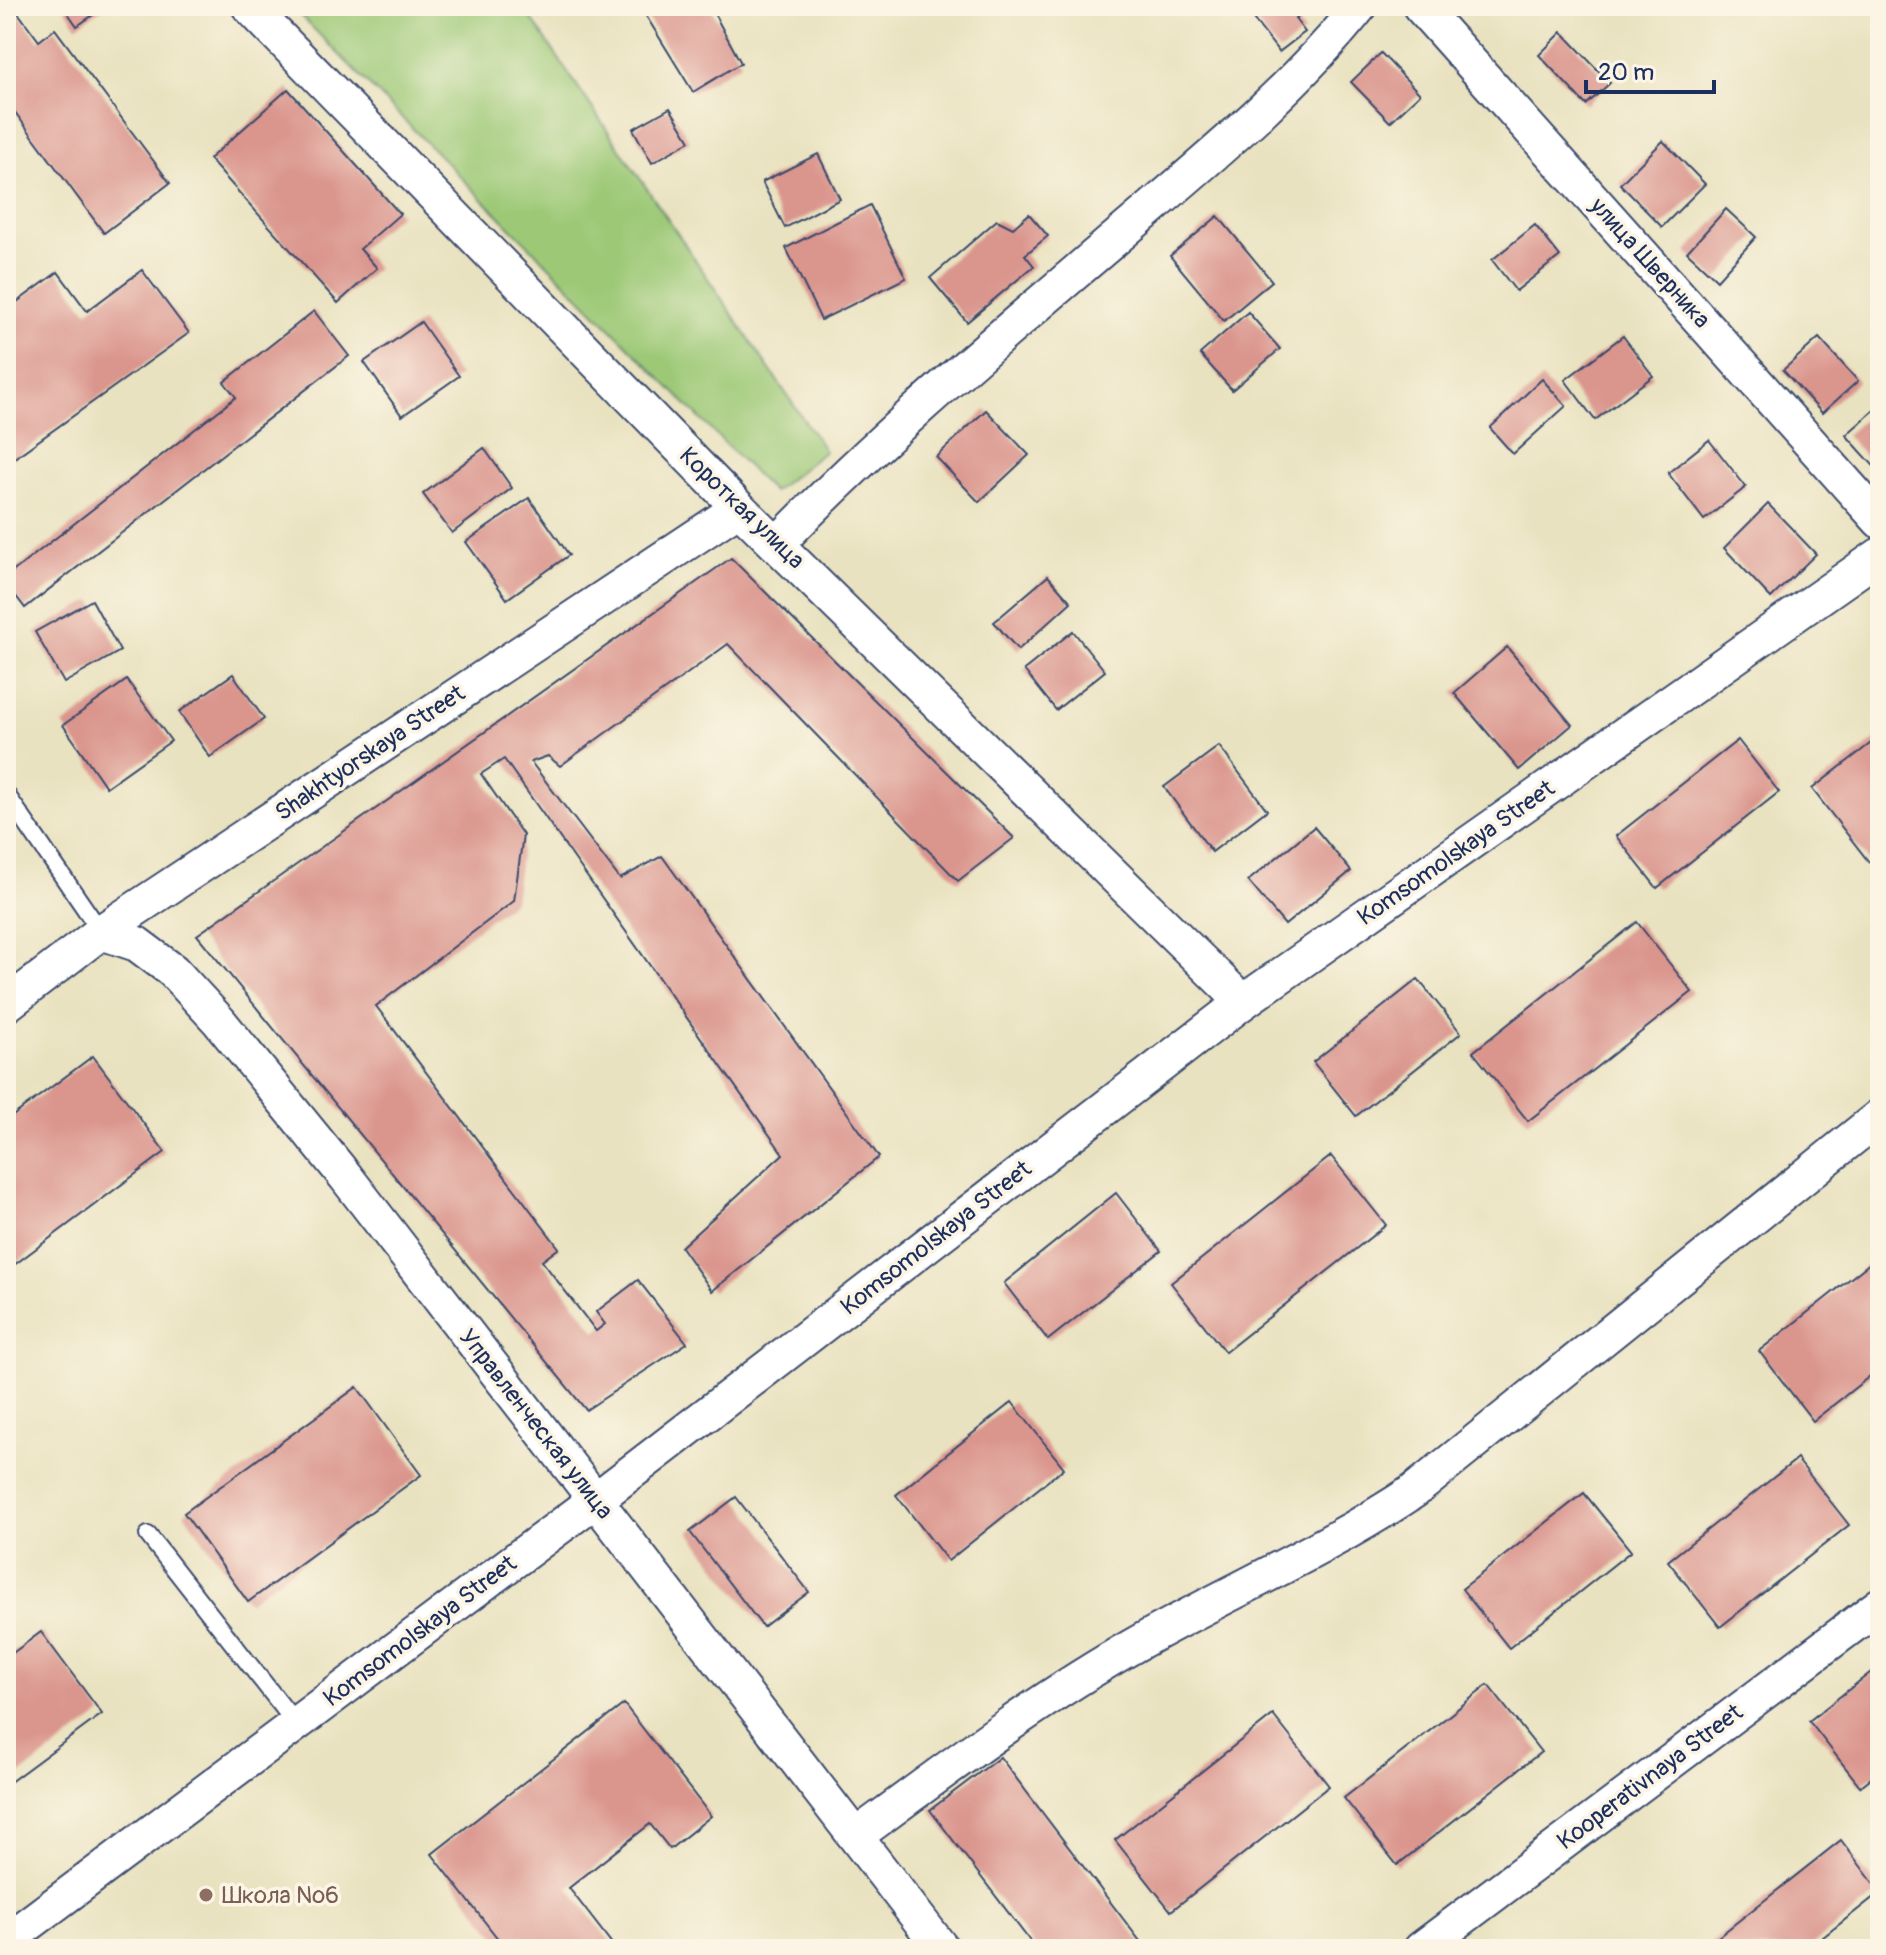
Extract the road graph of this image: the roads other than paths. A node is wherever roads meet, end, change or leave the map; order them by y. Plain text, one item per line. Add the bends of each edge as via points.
1 (249, 6) edge
2 (1360, 6) edge
3 (1420, 6) edge
4 (739, 508) junction
5 (1880, 521) edge
6 (778, 543) junction
7 (1880, 555) edge
8 (6, 794) edge
9 (101, 932) junction
10 (1243, 1002) junction
11 (6, 1005) edge
12 (1880, 1116) edge
13 (594, 1501) junction
14 (148, 1535) dead end
15 (1880, 1605) edge
16 (296, 1724) junction
17 (857, 1835) junction
18 (6, 1941) edge
19 (942, 1949) edge
20 (1421, 1949) edge

1 - 4 street, Короткая улица
2 - 6 street via 1318,58 843,475
3 - 5 street, улица Шверника
4 - 6 street, Короткая улица
4 - 9 street, Shakhtyorskaya Street
6 - 10 street, Короткая улица
7 - 10 street, Komsomolskaya Street
8 - 9 lane
9 - 11 street, Shakhtyorskaya Street
9 - 13 street, Управленческая улица via 137,944 173,971 219,1021 346,1177
10 - 13 street, Komsomolskaya Street
12 - 17 street via 1414,1491 1363,1526 1138,1643 993,1734
13 - 16 street, Komsomolskaya Street
13 - 17 street, Управленческая улица
14 - 16 lane
15 - 20 street, Kooperativnaya Street
16 - 18 street, Komsomolskaya Street
17 - 19 street, Управленческая улица

